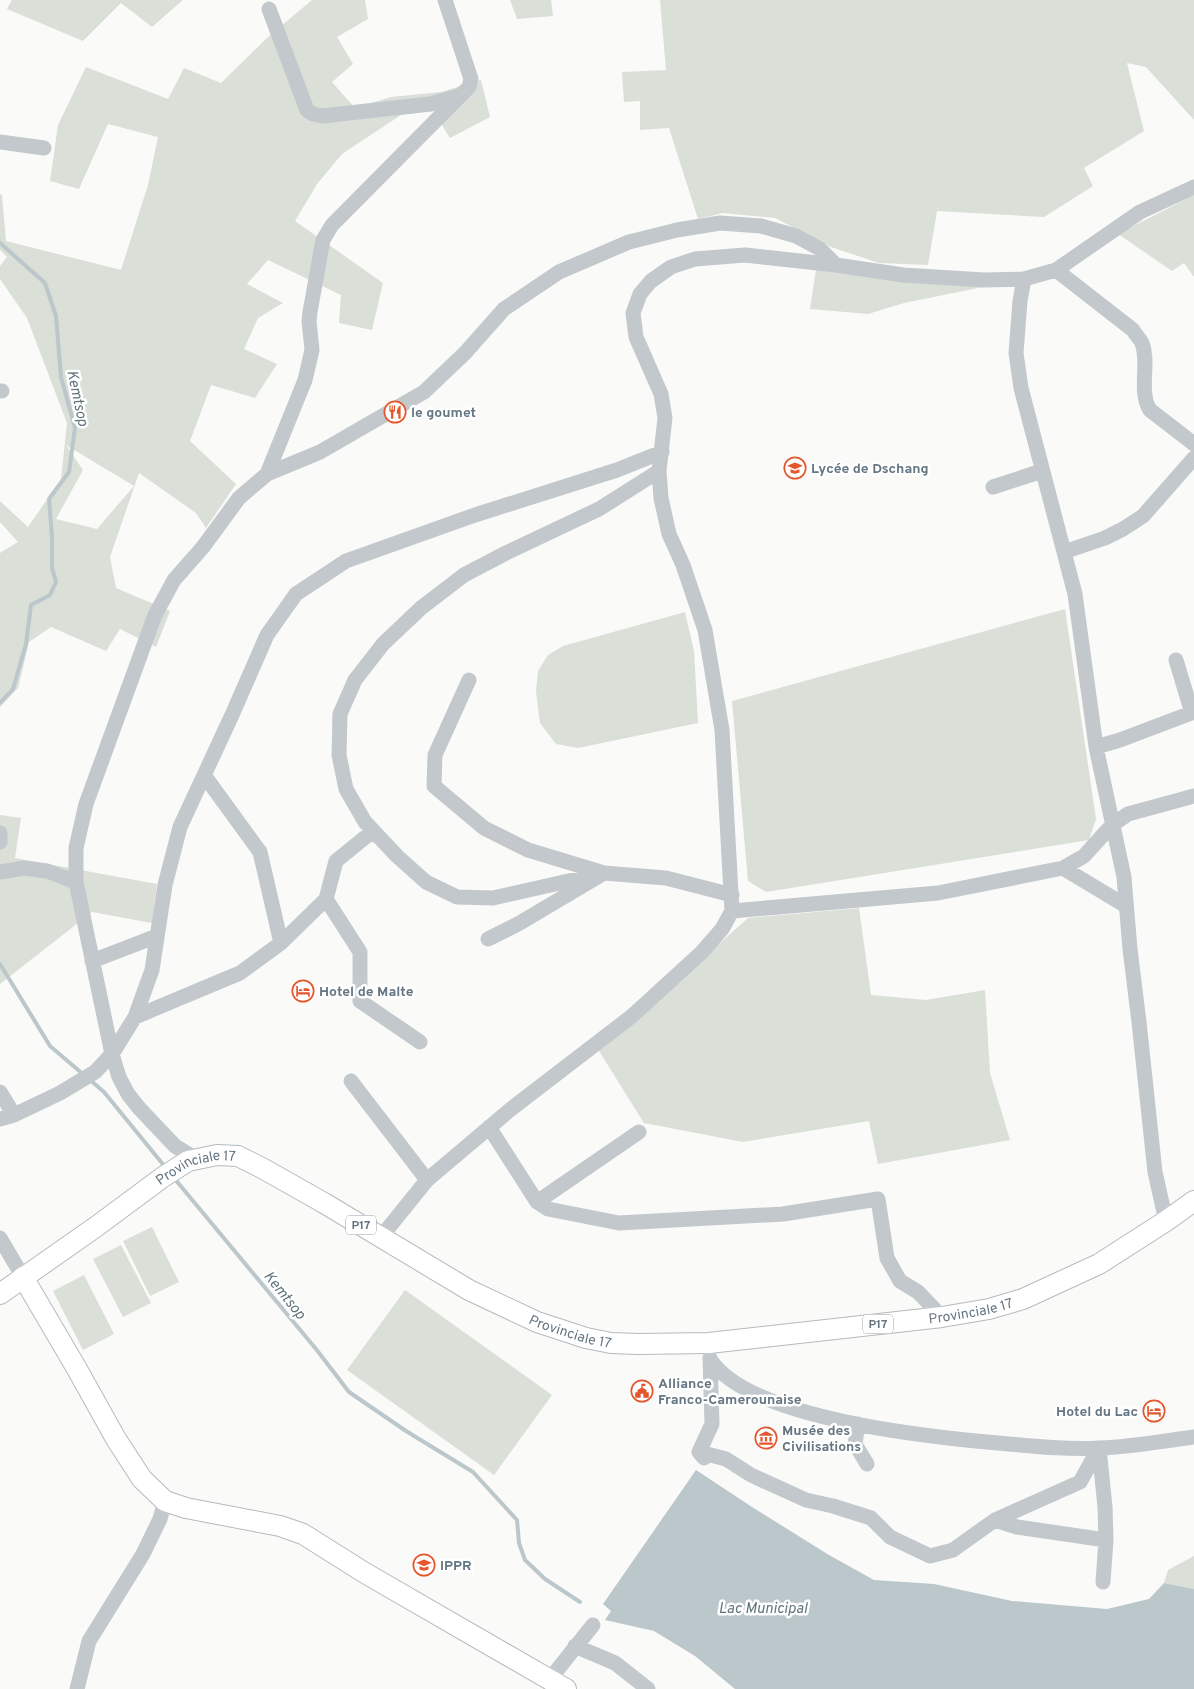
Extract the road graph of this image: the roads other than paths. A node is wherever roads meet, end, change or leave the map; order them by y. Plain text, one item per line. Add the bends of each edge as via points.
1 (445, 0) edge
2 (269, 9) dead end
3 (460, 96) junction
4 (0, 142) edge
5 (44, 148) dead end
6 (1194, 187) edge
7 (836, 265) junction
8 (1056, 270) junction
9 (1024, 279) junction
10 (1194, 444) edge
11 (662, 452) junction
12 (1194, 458) edge
13 (659, 471) junction
14 (1042, 472) junction
15 (267, 474) junction
16 (993, 487) dead end
17 (1064, 552) junction
18 (1176, 660) dead end
19 (469, 680) dead end
20 (1193, 712) edge
21 (1096, 747) junction
22 (204, 775) junction
23 (1194, 796) edge
24 (1112, 825) junction
25 (373, 831) junction
26 (0, 833) edge
27 (0, 842) edge
28 (1063, 868) junction
29 (0, 872) edge
30 (604, 874) junction
31 (76, 882) junction
32 (732, 895) junction
33 (326, 899) junction
34 (1126, 906) junction
35 (732, 911) junction
36 (157, 936) junction
37 (488, 939) dead end
38 (281, 943) junction
39 (92, 961) junction
40 (136, 1017) junction
41 (420, 1042) dead end
42 (112, 1054) junction
43 (351, 1081) dead end
44 (0, 1092) edge
45 (7, 1117) edge
46 (489, 1127) junction
47 (639, 1132) dead end
48 (179, 1167) junction
49 (427, 1180) junction
50 (1194, 1201) edge
51 (536, 1202) junction
52 (1166, 1221) junction
53 (381, 1237) junction
54 (0, 1238) edge
55 (23, 1277) junction
56 (0, 1294) edge
57 (942, 1317) junction
58 (710, 1351) junction
59 (858, 1424) junction
60 (1194, 1437) edge
61 (1098, 1448) junction
62 (867, 1464) dead end
63 (165, 1502) junction
64 (995, 1520) junction
65 (1106, 1540) junction
66 (1103, 1582) dead end
67 (593, 1624) dead end
68 (575, 1646) junction
69 (558, 1684) edge
70 (77, 1689) edge
71 (648, 1689) edge

1 - 3 street via 471,79 469,87
2 - 3 street via 307,110 313,114 322,116 430,104
3 - 15 street via 332,225 323,240 310,312 312,350 305,380
4 - 5 street
6 - 8 street via 1140,212
7 - 9 street via 903,275
7 - 11 street via 745,255 695,258 671,267 651,280 640,294 633,313 636,337 661,394 665,418
7 - 15 street via 820,249 796,236 761,226 720,222 629,242 559,272 504,310 424,392 320,452
8 - 9 street
8 - 10 street via 1133,330 1142,343 1146,403 1150,410
9 - 14 street via 1016,353 1021,388
11 - 13 street
11 - 22 street via 346,561 296,594 267,635
12 - 17 street via 1143,516 1105,538
13 - 25 street via 599,509 464,575 421,608 383,644 355,680 340,714 339,755 346,789
13 - 32 street via 669,534 705,630 722,730
14 - 16 street
14 - 17 street
15 - 31 street via 239,498 174,580 155,616 86,804 76,848
17 - 21 street via 1075,594
18 - 20 street
19 - 30 street via 435,755 434,786 484,828 528,850
20 - 21 street
21 - 24 street
22 - 36 street via 180,827 165,885
22 - 38 street via 260,852
23 - 24 street via 1128,814
24 - 28 street via 1084,856
24 - 34 street via 1124,877
25 - 30 street via 426,882 457,897 493,898
25 - 33 street via 336,861
26 - 27 street
28 - 34 street
28 - 35 street via 938,893
29 - 31 street via 24,868 47,871
30 - 32 street via 666,878
30 - 37 street
31 - 39 street
32 - 35 street
33 - 38 street
33 - 41 street via 360,952 360,1001
34 - 52 street via 1155,1172
35 - 46 street via 722,929 702,952 632,1016
36 - 39 street
36 - 40 street via 152,970
38 - 40 street via 240,973
39 - 42 street
40 - 42 street
42 - 45 street via 89,1075 60,1093
42 - 48 street via 128,1094 175,1146
43 - 49 street
44 - 45 street
46 - 49 street
46 - 51 street
47 - 51 street
48 - 53 main road, Provinciale 17 / P17 via 217,1155 238,1156
48 - 55 main road, Provinciale 17 / P17
49 - 53 street
50 - 52 main road, Provinciale 17 / P17
51 - 57 street via 548,1209 619,1223 782,1214 878,1199 887,1258 900,1281 918,1292
52 - 57 main road, Provinciale 17 / P17 via 1099,1264 1023,1299
53 - 58 main road, Provinciale 17 / P17 via 469,1290 565,1332 611,1343
54 - 55 street
55 - 56 main road, Provinciale 17 / P17
55 - 63 main road via 121,1447 142,1480
57 - 58 main road, Provinciale 17 / P17
58 - 59 street via 717,1369 732,1381 768,1399
58 - 64 street via 712,1424 703,1456 726,1459 751,1475 806,1500 871,1518 890,1537 930,1556 953,1550
59 - 61 street via 936,1437
59 - 62 street via 855,1444
60 - 61 street
61 - 64 street via 1080,1482
61 - 65 street
63 - 69 main road via 280,1526 303,1534
63 - 70 street via 143,1554 88,1641
64 - 65 street via 1017,1527
65 - 66 street
67 - 68 street
68 - 69 street
68 - 71 street via 616,1663

